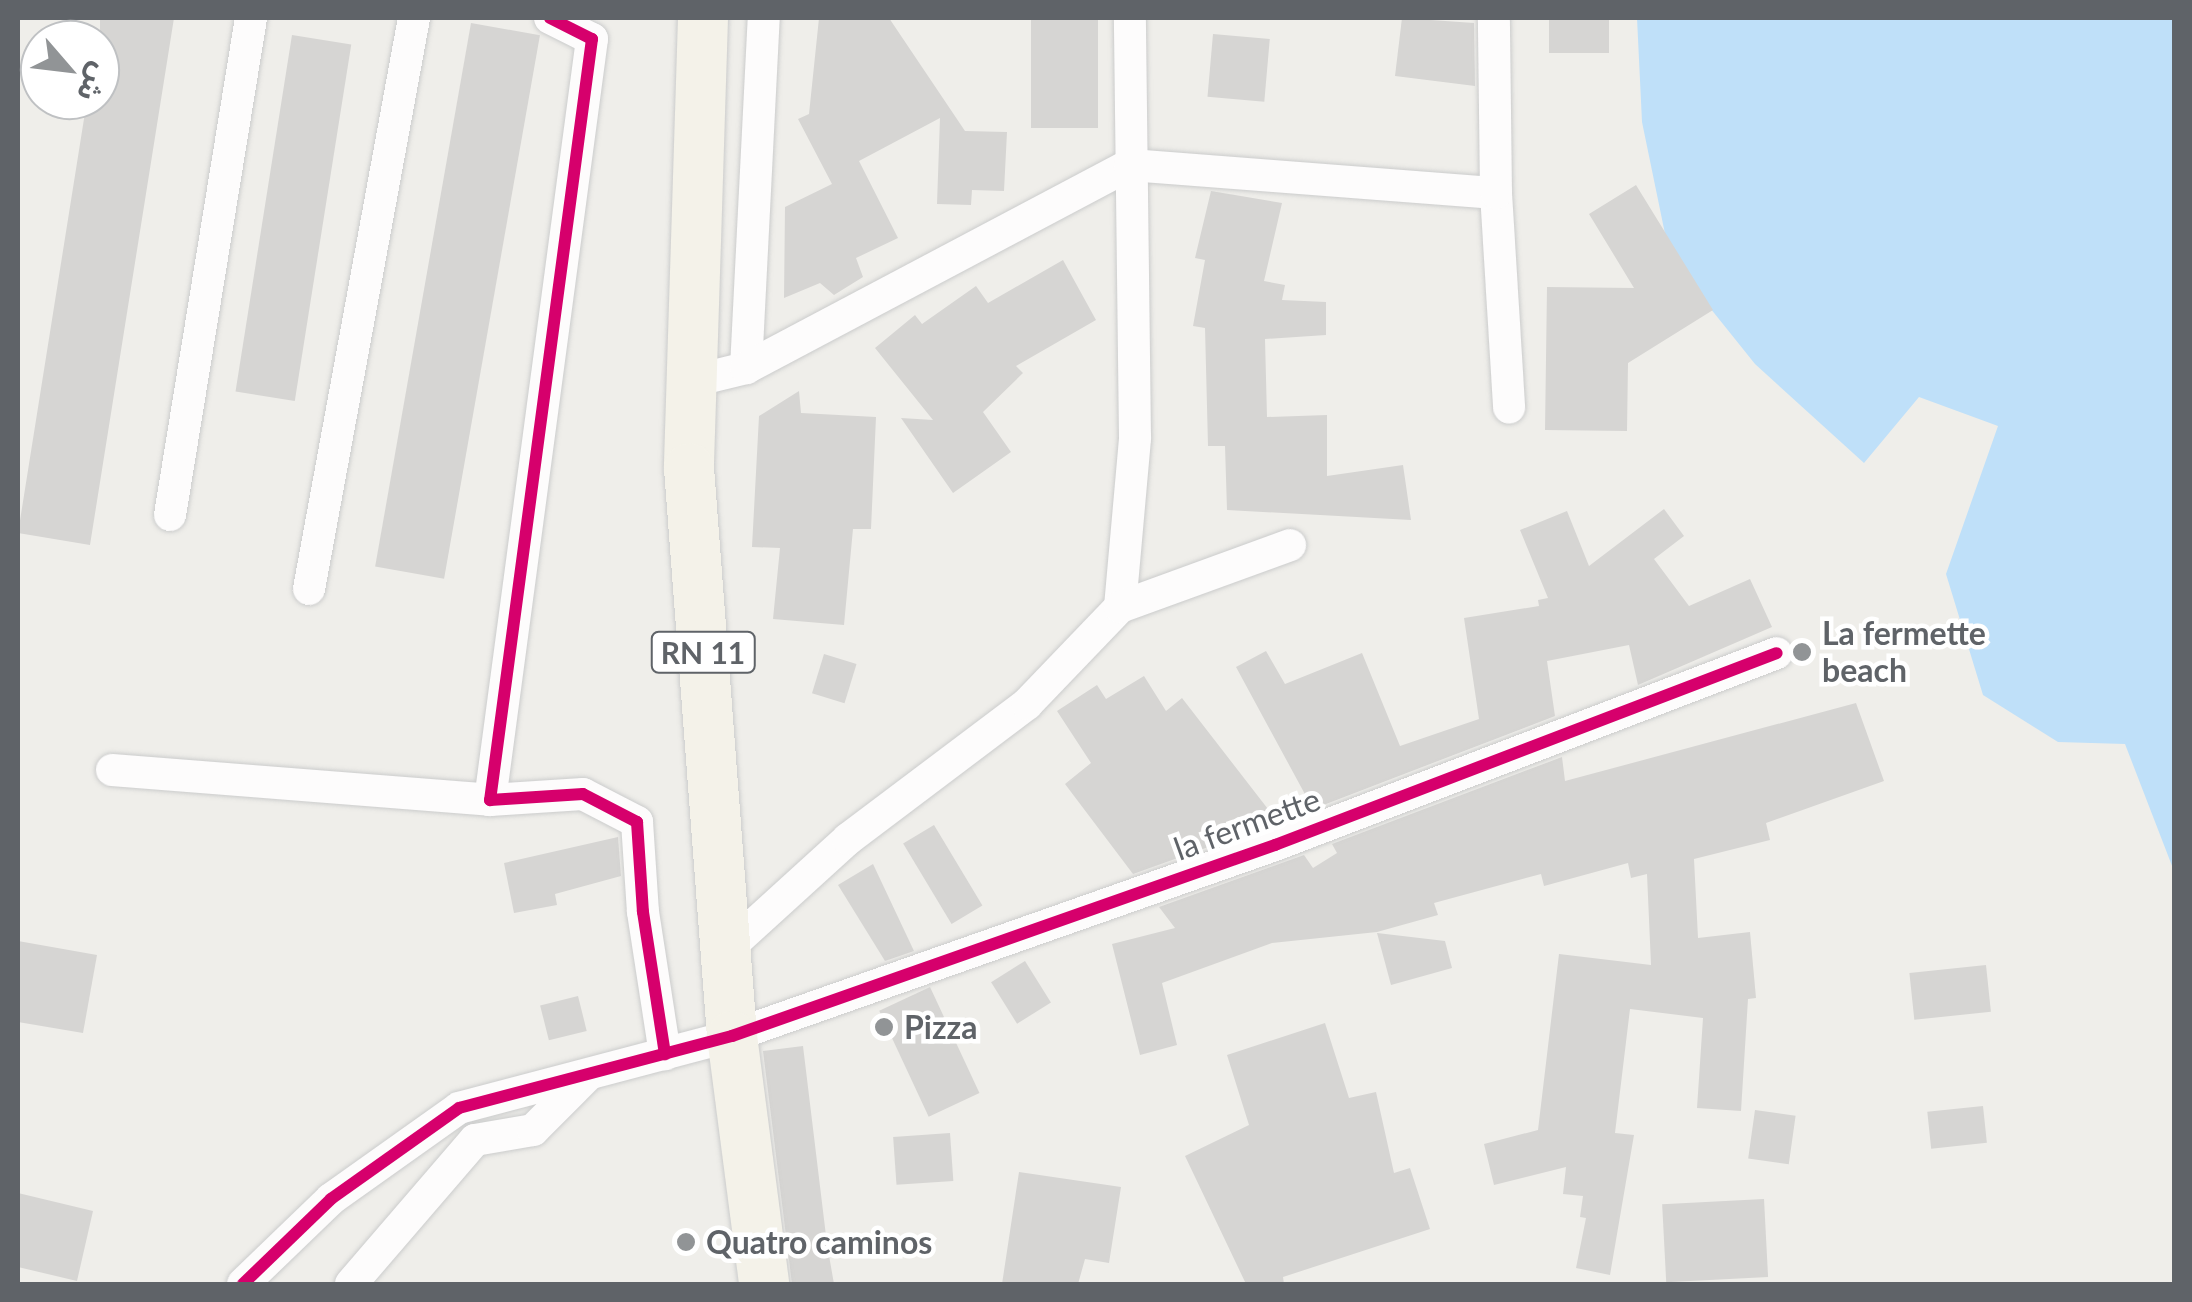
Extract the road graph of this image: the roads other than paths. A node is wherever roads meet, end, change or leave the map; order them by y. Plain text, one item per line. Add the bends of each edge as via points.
1 (251, 18) edge
2 (414, 18) edge
3 (550, 18) edge
4 (702, 18) edge
5 (764, 18) edge
6 (1130, 18) edge
7 (1494, 18) edge
8 (1130, 165) junction
9 (1496, 193) junction
10 (746, 368) junction
11 (689, 382) junction
12 (1509, 408) dead end
13 (170, 516) dead end
14 (1290, 546) dead end
15 (309, 590) dead end
16 (1120, 607) junction
17 (1776, 653) dead end
18 (112, 770) dead end
19 (490, 800) junction
20 (725, 951) junction
21 (732, 1036) junction
22 (665, 1054) junction
23 (590, 1073) junction
24 (243, 1284) edge
25 (352, 1284) edge
26 (764, 1284) edge

1 - 13 street
2 - 15 street
3 - 19 street via 592,38
4 - 11 main road, RN 11
5 - 10 street
6 - 8 street
7 - 9 street
8 - 9 street
8 - 10 street
8 - 16 street via 1134,438
9 - 12 street
10 - 11 street
11 - 20 main road, RN 11 via 689,468
14 - 16 street
16 - 20 street via 1027,704 848,839
17 - 21 street, la fermette via 1275,845
18 - 19 street
19 - 22 street via 583,794 637,822
20 - 21 main road, RN 11
21 - 22 street, la fermette
21 - 26 main road, RN 11
22 - 23 street, la fermette
23 - 24 street, la fermette via 460,1108 331,1198
23 - 25 street via 533,1130 475,1140

